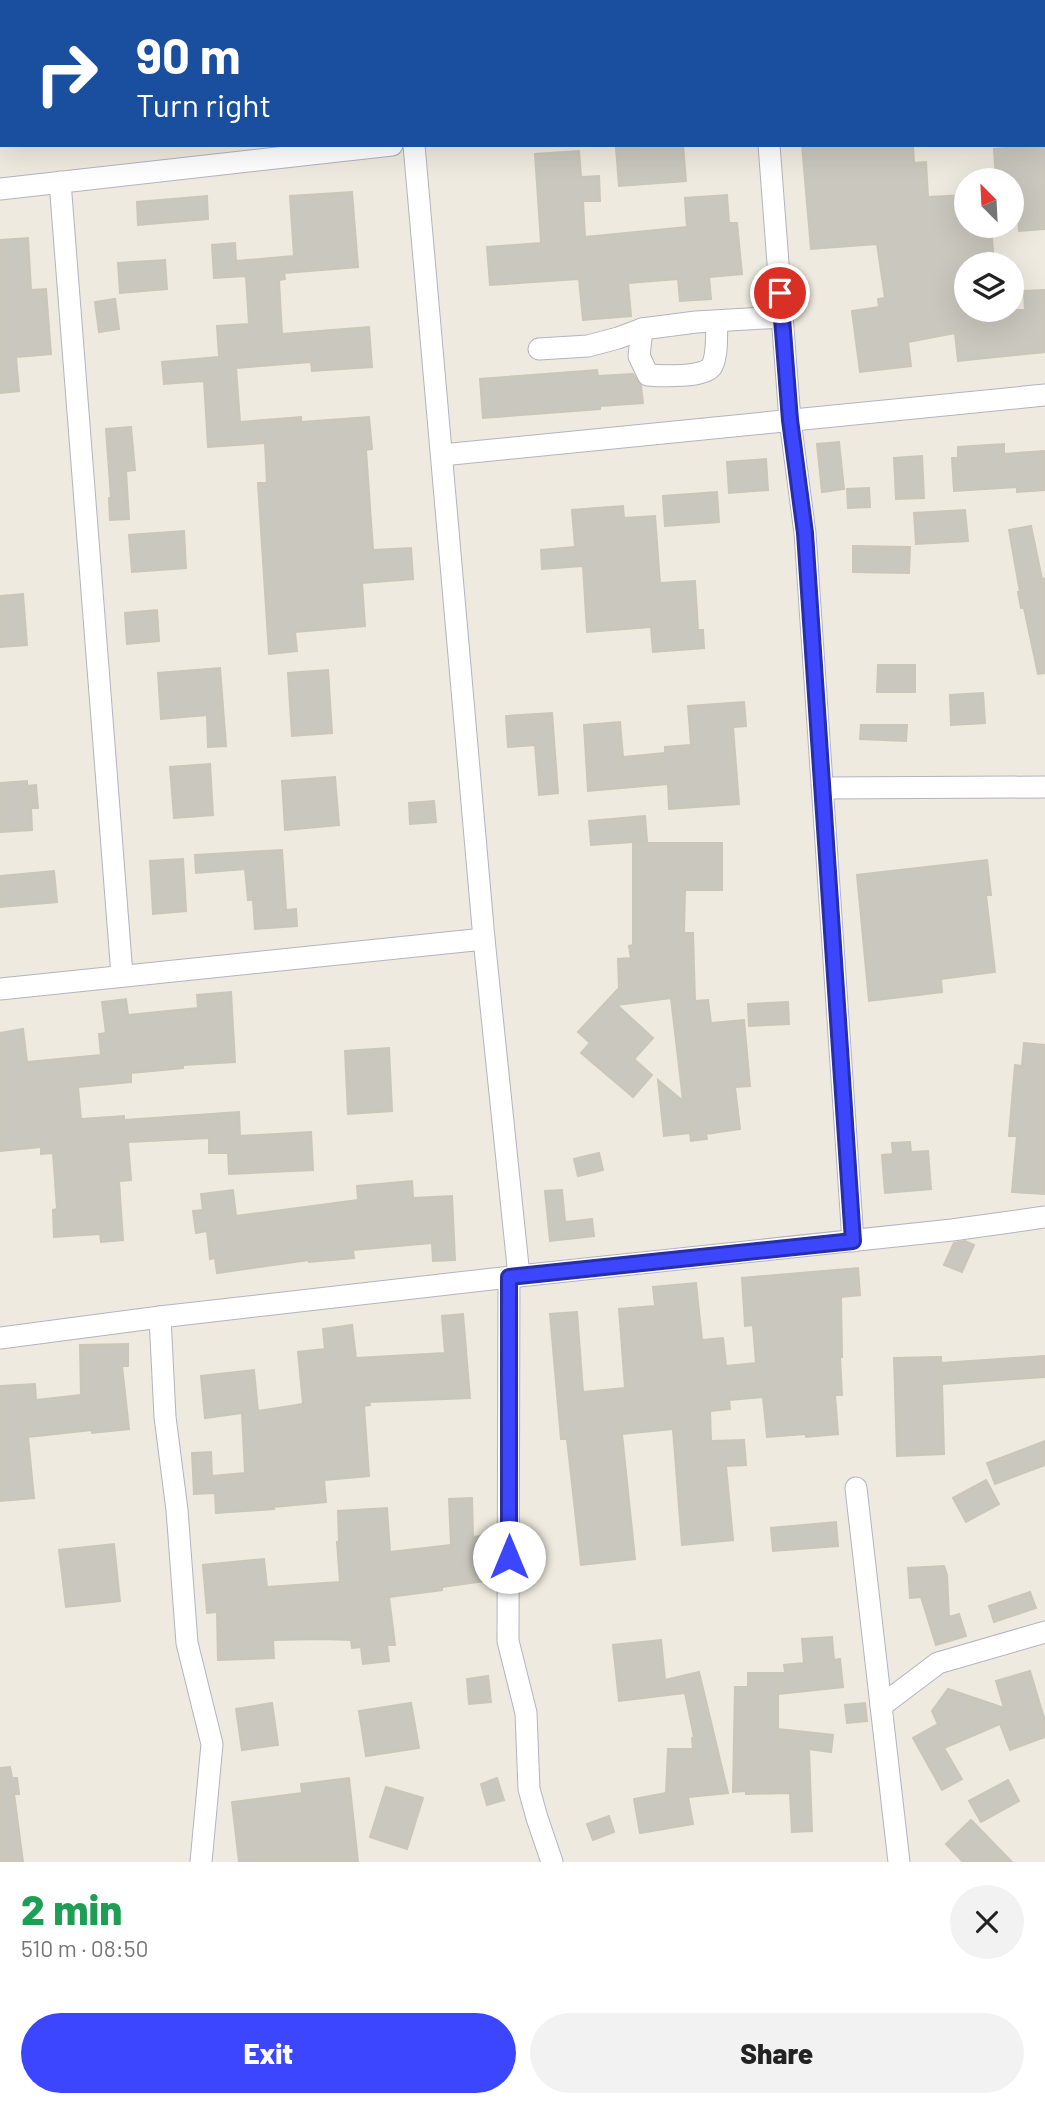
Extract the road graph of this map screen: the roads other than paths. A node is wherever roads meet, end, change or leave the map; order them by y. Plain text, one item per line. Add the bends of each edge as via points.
1 (373, 147) edge
2 (414, 147) edge
3 (769, 147) edge
4 (61, 182) junction
5 (0, 189) edge
6 (782, 317) junction
7 (717, 322) junction
8 (642, 329) junction
9 (539, 349) dead end
10 (1045, 395) edge
11 (790, 420) junction
12 (442, 455) junction
13 (823, 788) junction
14 (1045, 788) edge
15 (484, 939) junction
16 (122, 975) junction
17 (0, 989) edge
18 (1045, 1217) edge
19 (853, 1241) junction
20 (514, 1277) junction
21 (160, 1317) junction
22 (0, 1338) edge
23 (856, 1488) dead end
24 (1045, 1632) edge
25 (881, 1706) junction
26 (201, 1862) edge
27 (552, 1862) edge
28 (899, 1862) edge

1 - 4 street
2 - 12 street
3 - 6 street
4 - 5 street
4 - 16 street
6 - 7 street
6 - 11 street
7 - 8 street
7 - 8 street via 712,365 708,371 692,374 648,375 639,356
8 - 9 street via 588,346
10 - 11 street
11 - 12 street
11 - 13 street via 805,533
12 - 15 street
13 - 14 street
13 - 19 street
15 - 16 street
15 - 20 street
16 - 17 street
18 - 19 street
19 - 20 street
20 - 21 street
20 - 27 street via 508,1641 526,1713 529,1789
21 - 22 street
21 - 26 street via 187,1643 212,1744
23 - 25 street
24 - 25 street via 938,1663
25 - 28 street

